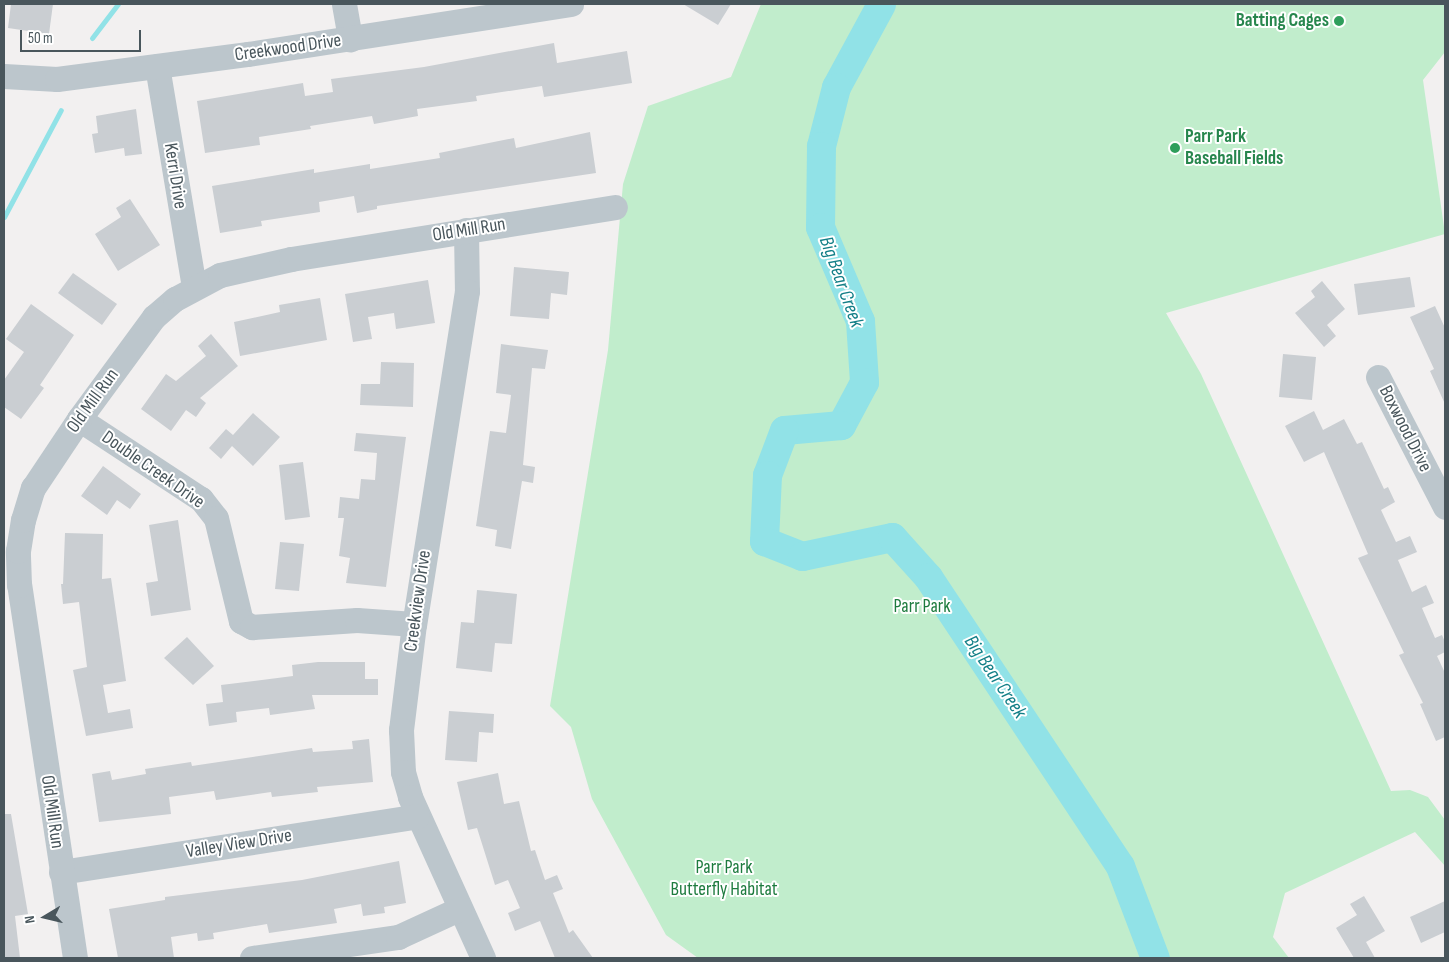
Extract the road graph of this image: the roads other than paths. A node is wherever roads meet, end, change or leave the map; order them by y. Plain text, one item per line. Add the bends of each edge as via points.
1 (344, 4) edge
2 (571, 4) edge
3 (350, 39) junction
4 (157, 66) junction
5 (4, 76) edge
6 (614, 207) dead end
7 (466, 230) junction
8 (194, 287) junction
9 (1378, 377) dead end
10 (79, 418) junction
11 (1445, 507) edge
12 (414, 624) junction
13 (417, 816) junction
14 (61, 872) junction
15 (460, 909) junction
16 (75, 958) edge
17 (252, 958) edge
18 (483, 958) edge

1 - 3 street
2 - 3 street, Creekwood Drive
3 - 4 street, Creekwood Drive
4 - 5 street, Creekwood Drive via 57,79
4 - 8 street, Kerri Drive
6 - 7 street, Old Mill Run
7 - 8 street, Old Mill Run via 291,259 220,275
7 - 12 street, Creekview Drive via 467,290
8 - 10 street, Old Mill Run via 154,317
9 - 11 street, Boxwood Drive
10 - 12 street, Double Creek Drive via 201,498 216,518 241,621 252,626 357,620
10 - 14 street, Old Mill Run via 33,488 22,520 18,550 18,585
12 - 13 street, Creekview Drive via 401,730 404,772
13 - 14 street, Valley View Drive
13 - 15 street, Creekview Drive
14 - 16 street, Old Mill Run
15 - 17 street via 398,937
15 - 18 street, Creekview Drive

